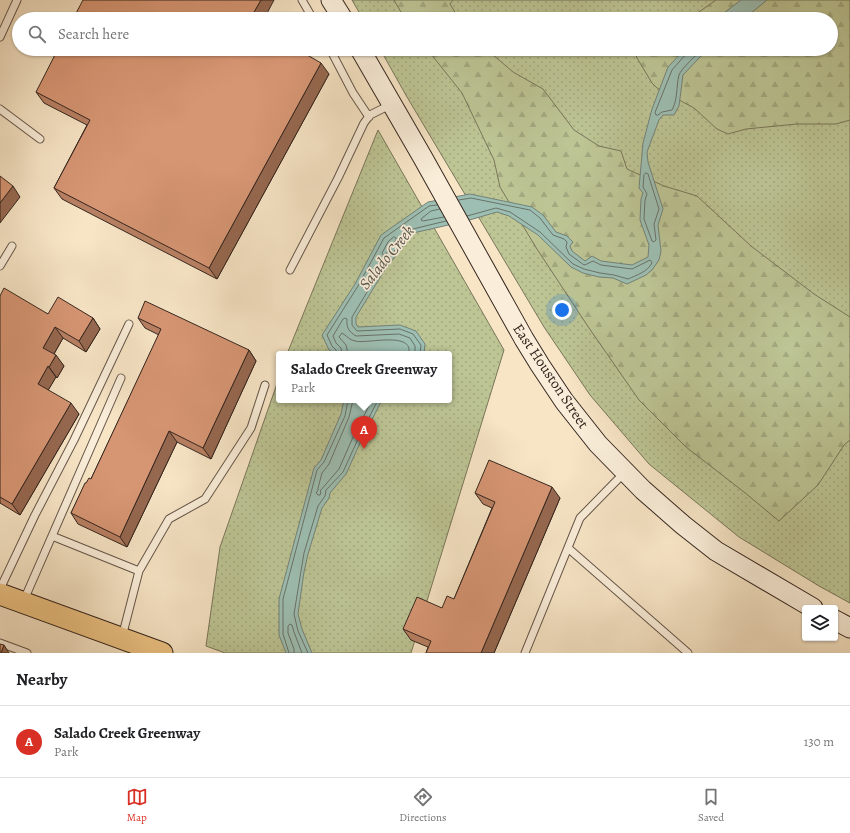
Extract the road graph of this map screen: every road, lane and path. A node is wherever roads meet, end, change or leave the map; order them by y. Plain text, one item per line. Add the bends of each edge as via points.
1 (17, 0) edge
2 (302, 0) edge
3 (332, 0) edge
4 (309, 12) edge
5 (338, 12) edge
6 (0, 38) edge
7 (334, 56) edge
8 (364, 56) edge
9 (392, 104) junction
10 (0, 109) edge
11 (369, 117) junction
12 (40, 139) dead end
13 (12, 246) dead end
14 (0, 266) edge
15 (290, 270) dead end
16 (129, 324) dead end
17 (121, 378) dead end
18 (265, 385) dead end
19 (625, 472) junction
20 (52, 536) junction
21 (568, 548) junction
22 (139, 571) junction
23 (0, 589) edge
24 (0, 594) edge
25 (24, 602) junction
26 (808, 605) edge
27 (838, 622) edge
28 (850, 628) edge
29 (122, 638) junction
30 (0, 643) edge
31 (27, 653) edge
32 (162, 653) edge
33 (525, 653) edge
34 (688, 653) edge

1 - 6 lane
2 - 4 lane
3 - 5 main road
7 - 11 lane
8 - 9 main road, East Houston Street
9 - 11 lane
9 - 19 main road, East Houston Street via 540,365 598,444
10 - 12 lane
11 - 15 lane
13 - 14 lane
16 - 23 lane
17 - 20 lane
18 - 22 lane via 251,428 205,499 169,519
19 - 21 lane via 580,518
19 - 26 main road, East Houston Street via 648,495 716,551
20 - 22 lane
20 - 25 lane
21 - 33 lane
21 - 34 lane
22 - 29 lane
24 - 25 main road
25 - 29 main road
27 - 28 main road
29 - 32 main road
30 - 31 lane

